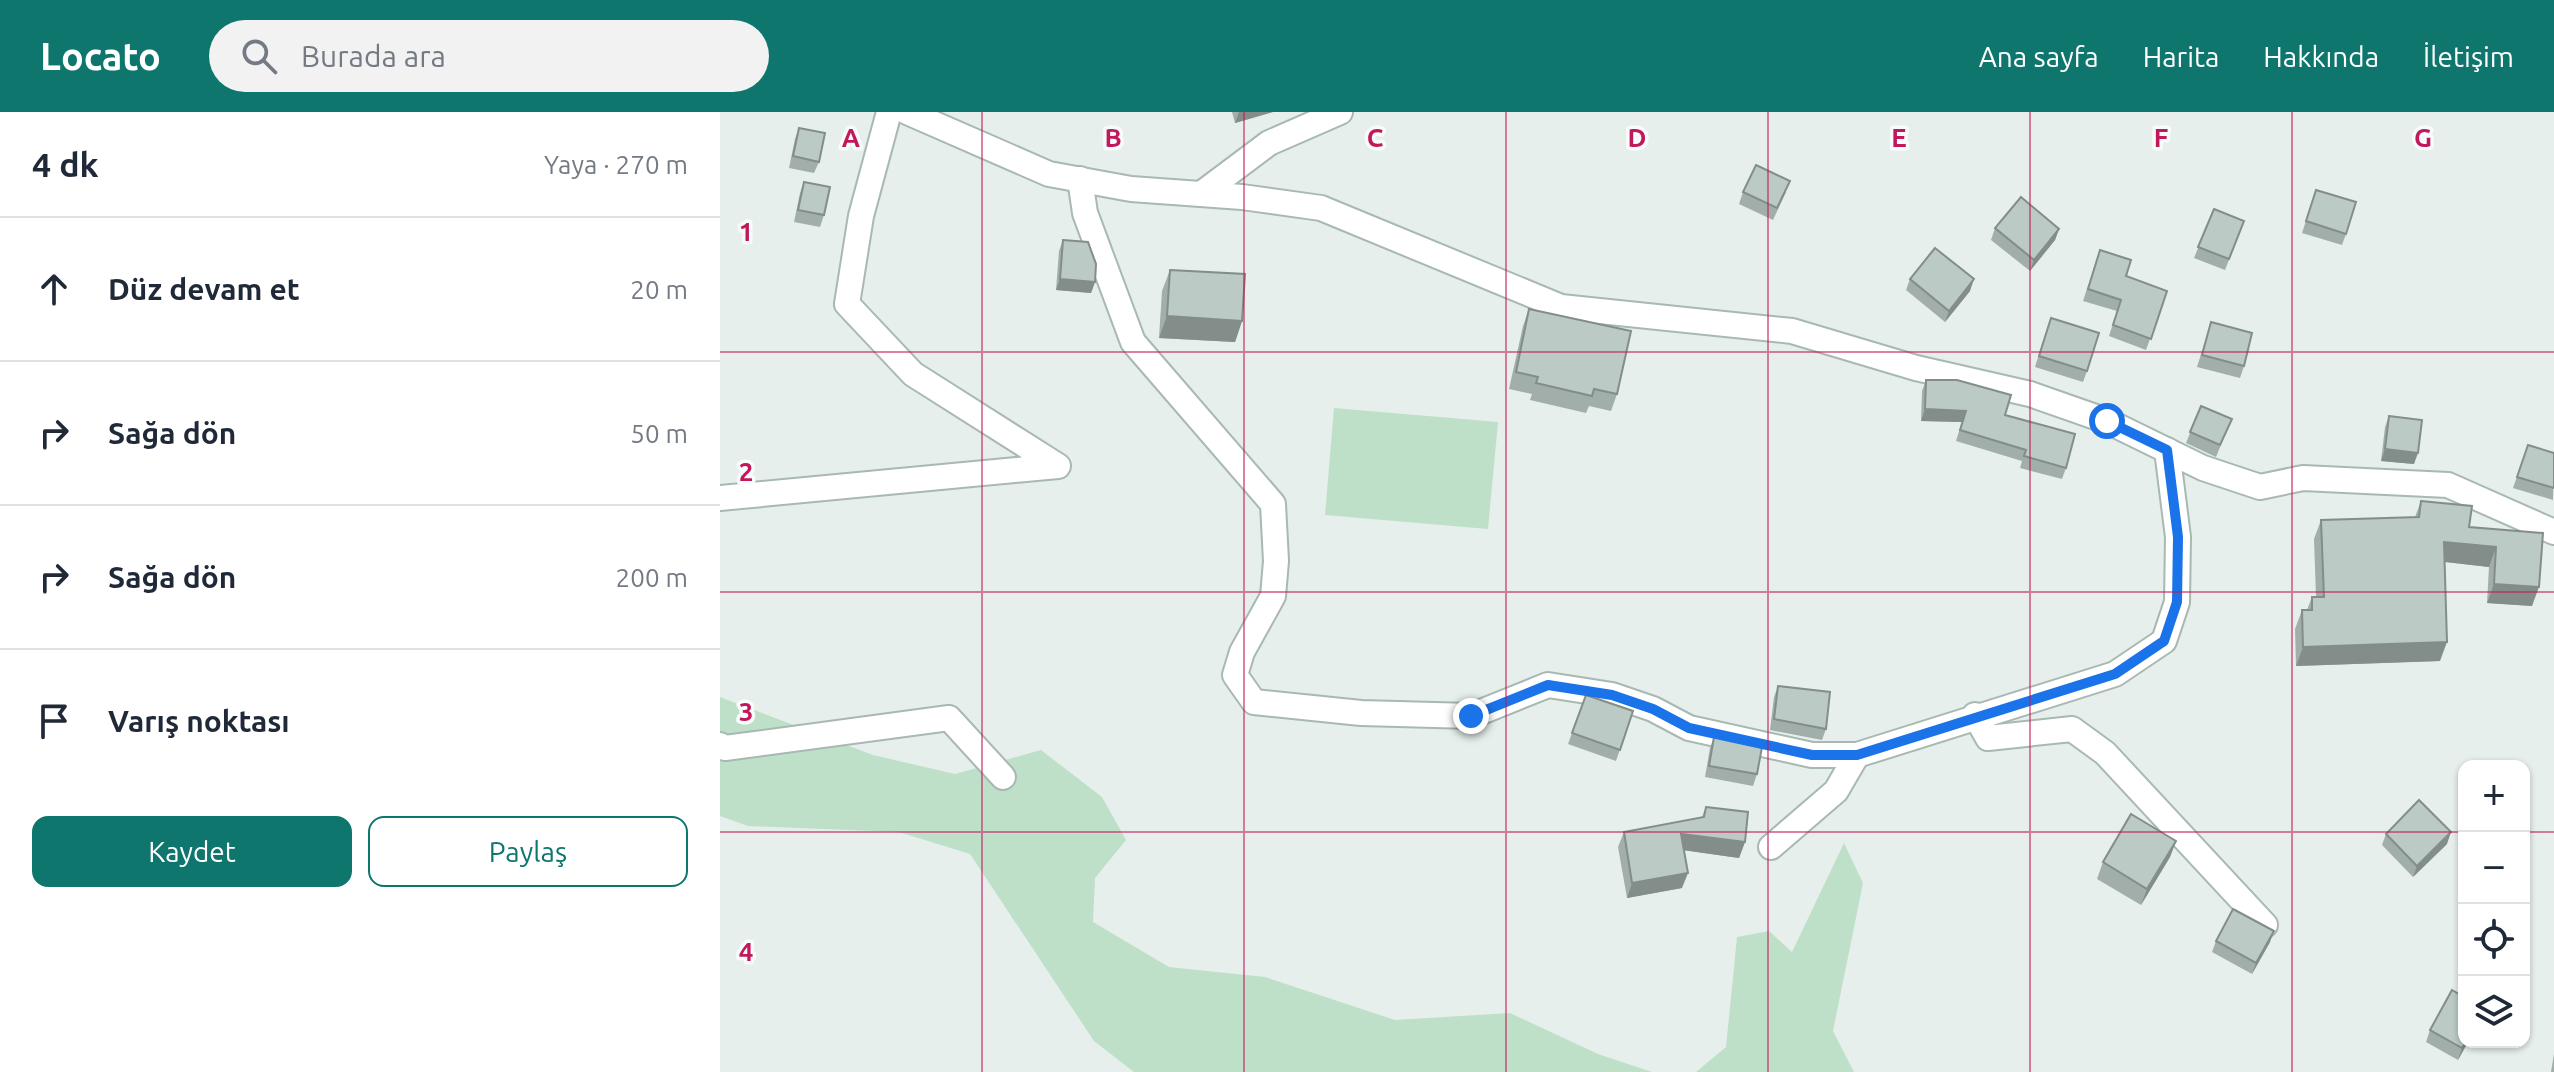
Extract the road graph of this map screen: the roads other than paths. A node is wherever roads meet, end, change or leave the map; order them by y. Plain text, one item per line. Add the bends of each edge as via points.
1 (889, 112) edge
2 (907, 112) edge
3 (1340, 112) edge
4 (1080, 179) junction
5 (1201, 194) junction
6 (2167, 450) junction
7 (720, 498) edge
8 (2554, 532) edge
9 (1975, 715) junction
10 (720, 745) edge
11 (1857, 755) junction
12 (1003, 777) dead end
13 (1771, 847) dead end
14 (2265, 925) edge

1 - 7 street via 861,216 847,304 913,374 1058,466
2 - 4 street via 1049,174
3 - 5 street via 1269,143
4 - 5 street
4 - 11 street via 1085,213 1133,342 1273,504 1273,596 1235,675 1254,702 1361,713 1471,716 1548,685 1612,695 1689,728 1812,755
5 - 6 street via 1321,208 1561,307 1792,331 1916,368 2030,394 2107,421
6 - 8 street via 2260,487 2303,478 2448,485
6 - 9 street via 2178,537 2177,602 2164,641 2115,674
9 - 11 street
9 - 14 street via 1988,738 2072,729 2105,753
10 - 12 street via 949,718
11 - 13 street via 1836,791

